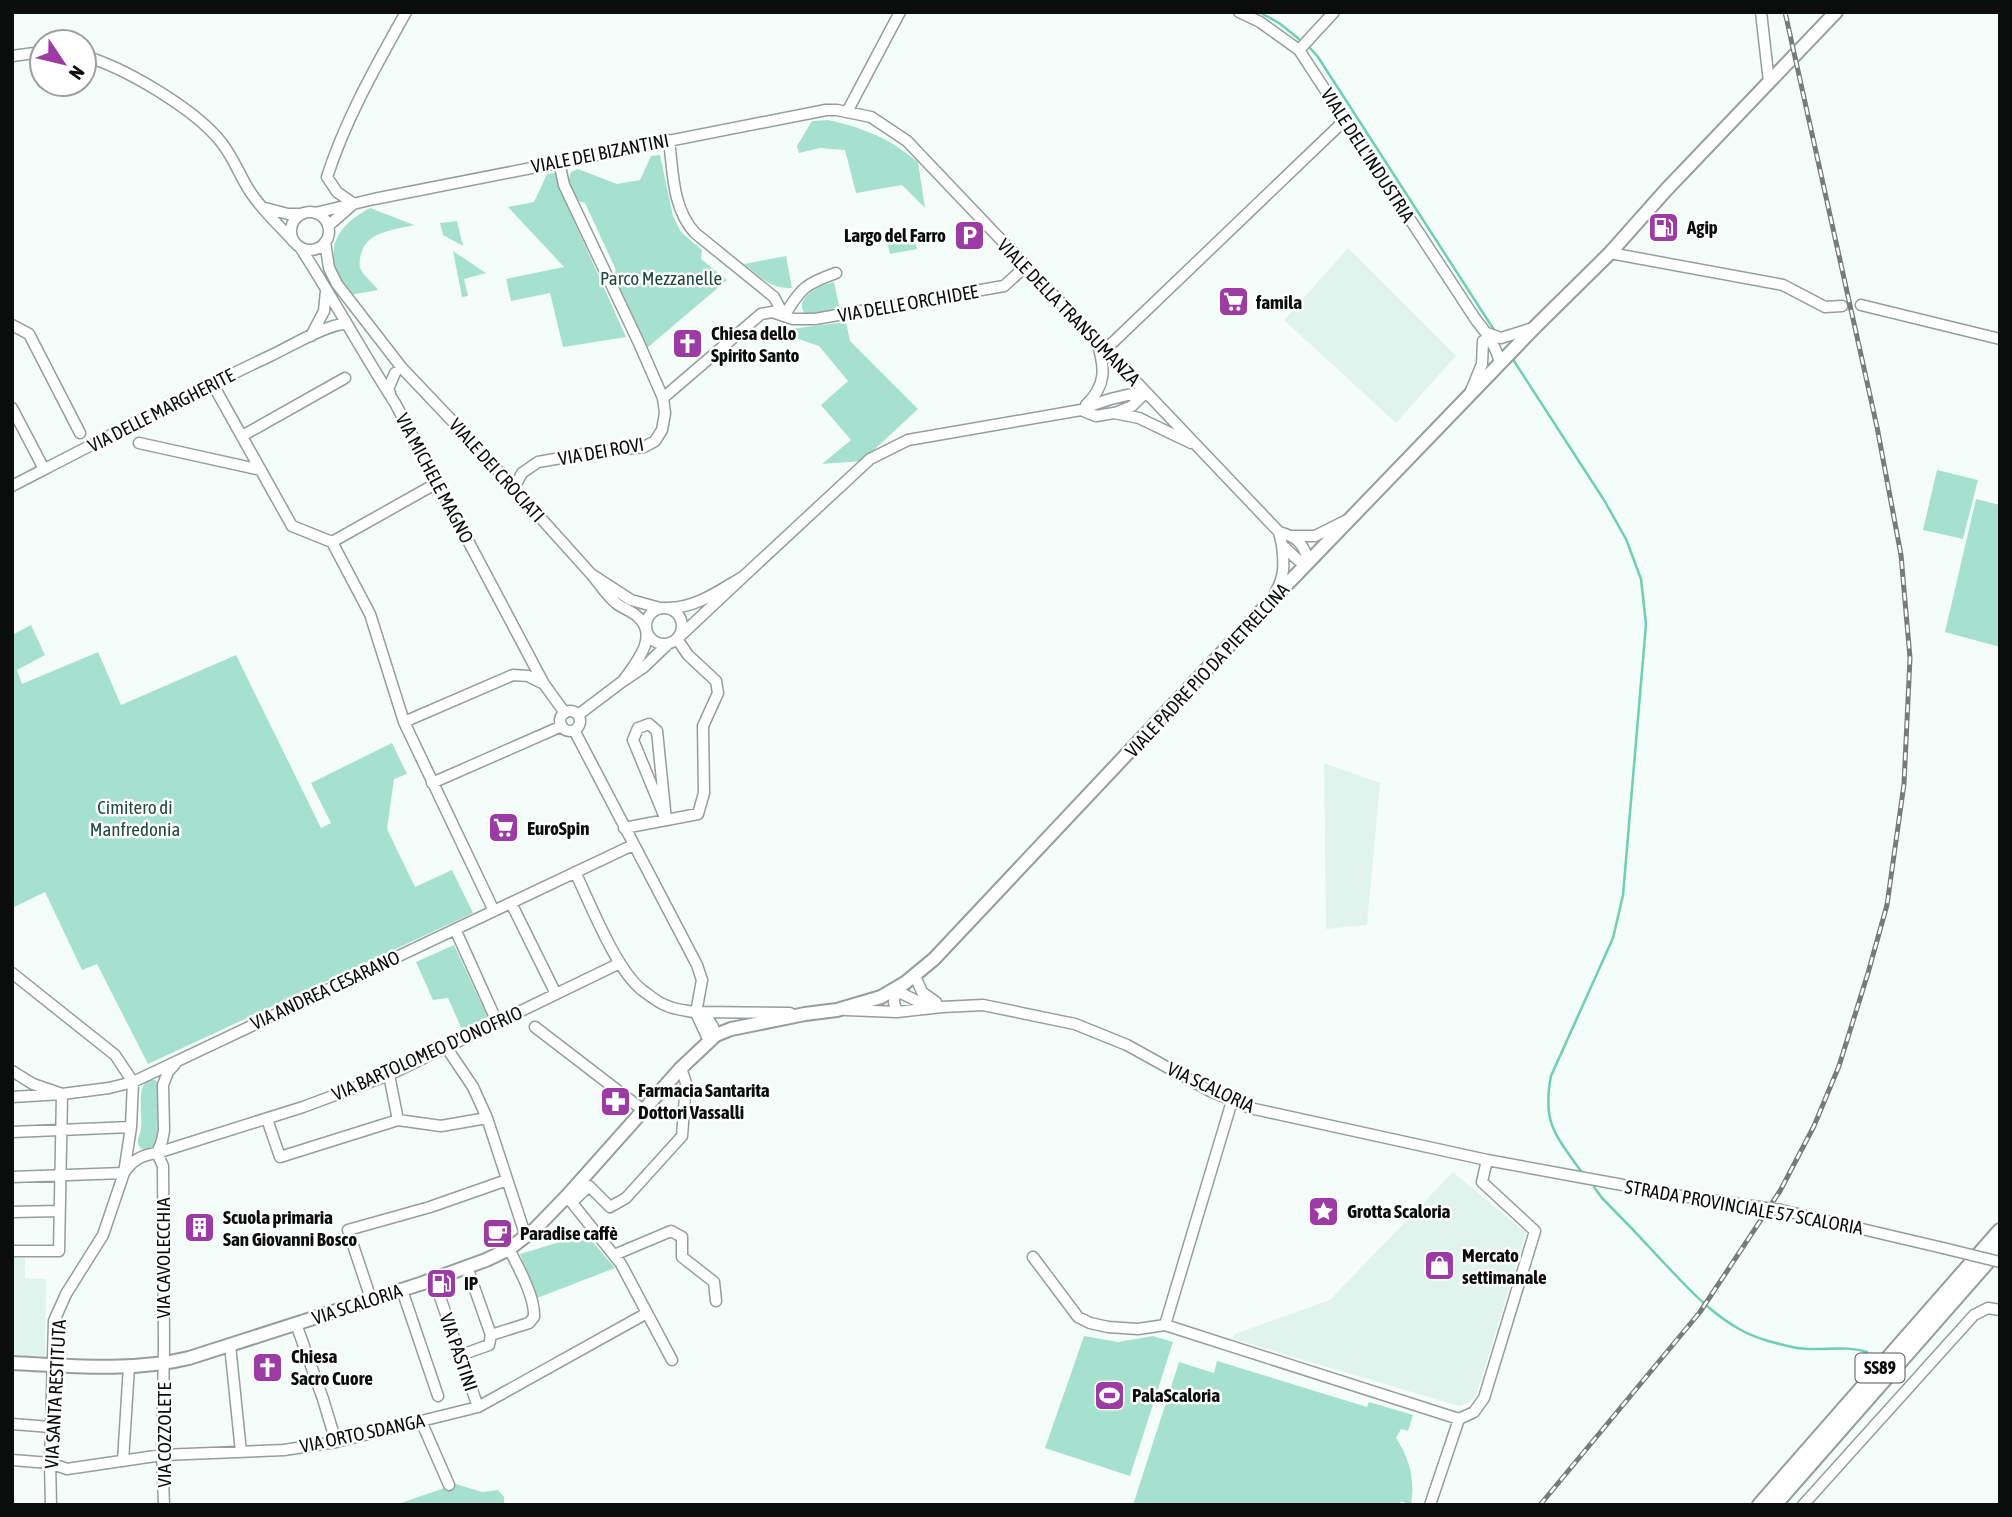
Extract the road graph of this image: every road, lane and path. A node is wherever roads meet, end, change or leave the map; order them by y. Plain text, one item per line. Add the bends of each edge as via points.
1 (406, 12) edge
2 (900, 12) edge
3 (1238, 12) edge
4 (1334, 12) edge
5 (1761, 12) edge
6 (1836, 12) edge
7 (1299, 50) junction
8 (98, 61) edge
9 (1769, 82) junction
10 (847, 113) junction
11 (1345, 120) junction
12 (669, 140) junction
13 (559, 162) junction
14 (354, 204) junction
15 (262, 206) junction
16 (315, 213) junction
17 (302, 214) junction
18 (328, 226) junction
19 (325, 242) junction
20 (297, 245) junction
21 (1610, 253) junction
22 (1026, 266) junction
23 (836, 273) dead end
24 (325, 288) junction
25 (1861, 305) tunnel mouth
26 (1842, 306) tunnel mouth
27 (784, 316) junction
28 (346, 324) junction
29 (12, 325) edge
30 (1536, 326) junction
31 (311, 336) junction
32 (1485, 337) junction
33 (1096, 339) junction
34 (2000, 339) edge
35 (1106, 349) junction
36 (1500, 364) junction
37 (373, 370) junction
38 (398, 371) junction
39 (345, 379) dead end
40 (212, 383) junction
41 (1146, 392) junction
42 (1469, 396) junction
43 (663, 398) junction
44 (395, 403) junction
45 (12, 408) edge
46 (1081, 410) junction
47 (1114, 413) junction
48 (80, 433) dead end
49 (242, 436) junction
50 (139, 443) dead end
51 (1198, 446) junction
52 (44, 469) junction
53 (261, 470) junction
54 (437, 483) junction
55 (12, 486) edge
56 (513, 488) junction
57 (1352, 518) junction
58 (1279, 532) junction
59 (1293, 536) junction
60 (332, 542) junction
61 (1282, 545) junction
62 (1308, 563) junction
63 (591, 574) junction
64 (744, 576) junction
65 (1269, 603) junction
66 (663, 608) junction
67 (646, 629) junction
68 (673, 641) junction
69 (623, 681) junction
70 (544, 684) junction
71 (565, 713) junction
72 (578, 715) junction
73 (404, 722) junction
74 (562, 726) junction
75 (574, 730) junction
76 (432, 783) junction
77 (666, 820) junction
78 (625, 828) junction
79 (633, 845) junction
80 (575, 872) junction
81 (511, 902) junction
82 (494, 911) junction
83 (455, 929) junction
84 (620, 963) junction
85 (12, 973) edge
86 (915, 976) junction
87 (895, 990) junction
88 (556, 994) junction
89 (942, 1007) junction
90 (837, 1010) junction
91 (897, 1012) junction
92 (696, 1013) junction
93 (805, 1014) junction
94 (497, 1022) junction
95 (535, 1027) dead end
96 (712, 1038) junction
97 (446, 1047) junction
98 (178, 1060) junction
99 (681, 1068) junction
100 (12, 1071) edge
101 (153, 1072) junction
102 (389, 1074) junction
103 (133, 1082) junction
104 (163, 1084) junction
105 (62, 1094) junction
106 (12, 1097) edge
107 (1232, 1101) junction
108 (643, 1110) junction
109 (487, 1118) junction
110 (267, 1119) junction
111 (398, 1120) junction
112 (131, 1127) junction
113 (164, 1130) junction
114 (61, 1131) junction
115 (12, 1132) edge
116 (189, 1143) junction
117 (157, 1153) junction
118 (143, 1155) junction
119 (1487, 1160) junction
120 (124, 1173) junction
121 (60, 1175) junction
122 (12, 1177) edge
123 (507, 1180) junction
124 (569, 1199) junction
125 (60, 1211) junction
126 (12, 1212) edge
127 (2000, 1231) edge
128 (526, 1237) junction
129 (2000, 1247) edge
130 (509, 1249) junction
131 (12, 1251) edge
132 (614, 1255) junction
133 (1033, 1257) dead end
134 (2000, 1262) edge
135 (467, 1268) junction
136 (402, 1290) junction
137 (440, 1297) dead end
138 (371, 1299) junction
139 (716, 1301) dead end
140 (2000, 1310) edge
141 (647, 1313) junction
142 (296, 1324) junction
143 (1165, 1325) junction
144 (491, 1335) junction
145 (230, 1345) junction
146 (461, 1355) junction
147 (671, 1360) dead end
148 (12, 1363) edge
149 (52, 1365) junction
150 (164, 1365) junction
151 (128, 1366) junction
152 (438, 1396) dead end
153 (478, 1407) junction
154 (1460, 1419) junction
155 (421, 1421) junction
156 (12, 1424) edge
157 (51, 1427) junction
158 (337, 1442) junction
159 (241, 1452) junction
160 (162, 1455) junction
161 (12, 1460) edge
162 (123, 1461) junction
163 (50, 1463) junction
164 (449, 1485) dead end
165 (51, 1505) edge
166 (164, 1505) edge
167 (1430, 1505) edge
168 (1760, 1505) edge
169 (1774, 1505) edge
170 (1803, 1505) edge

1 - 14 street via 361,93 327,177 337,192
2 - 10 street
3 - 7 street, VIALE DELL'INDUSTRIA
4 - 7 street
5 - 9 street
6 - 9 main road, VIALE PADRE PIO DA PIETRELCINA
7 - 11 street, VIALE DELL'INDUSTRIA
8 - 15 street, VIA MICHELE MAGNO via 134,78 205,125 230,154
9 - 21 main road, VIALE PADRE PIO DA PIETRELCINA
10 - 12 street, VIALE DEI BIZANTINI via 826,110
10 - 22 street, VIALE DELLA TRANSUMANZA via 871,117 907,141
11 - 32 street, VIALE DELL'INDUSTRIA
11 - 35 street
12 - 13 street, VIALE DEI BIZANTINI
12 - 27 street via 678,206 686,223 774,297
13 - 14 street, VIALE DEI BIZANTINI
13 - 43 street via 564,185
14 - 16 street, VIALE DEI BIZANTINI
14 - 18 street, VIALE DEI BIZANTINI
15 - 17 street
15 - 20 street, VIA MICHELE MAGNO
16 - 17 street
16 - 18 street
17 - 20 street via 293,221 290,232
18 - 19 street
19 - 20 street via 316,249
19 - 38 street, VIALE DEI CROCIATI via 337,284
20 - 24 street, VIA MICHELE MAGNO
21 - 26 street via 1783,285 1825,307
21 - 30 main road, VIALE PADRE PIO DA PIETRELCINA
22 - 27 street, VIA DELLE ORCHIDEE via 1004,286 815,319
22 - 33 street, VIALE DELLA TRANSUMANZA
23 - 27 street via 798,292
24 - 28 street, VIA MICHELE MAGNO
24 - 31 street via 326,304
25 - 34 street
27 - 43 street, VIA DELLE ORCHIDEE via 761,314
28 - 31 street, VIA DELLE MARGHERITE
28 - 37 street, VIA MICHELE MAGNO
29 - 48 street via 29,334
30 - 32 street via 1501,338
30 - 36 main road, VIALE PADRE PIO DA PIETRELCINA
31 - 40 street, VIA DELLE MARGHERITE
32 - 36 street, VIALE DELL'INDUSTRIA via 1498,353
32 - 42 street via 1482,364
33 - 35 street, VIALE DELLA TRANSUMANZA
33 - 46 street via 1103,381
35 - 41 street, VIALE DELLA TRANSUMANZA
36 - 42 main road, VIALE PADRE PIO DA PIETRELCINA
37 - 38 street
37 - 44 street, VIA MICHELE MAGNO
38 - 44 street via 388,389
38 - 56 street, VIALE DEI CROCIATI
39 - 49 street
40 - 49 street
40 - 52 street, VIA DELLE MARGHERITE
41 - 46 street
41 - 47 street via 1132,406
41 - 51 street, VIALE DELLA TRANSUMANZA
42 - 57 main road, VIALE PADRE PIO DA PIETRELCINA
43 - 56 street, VIA DEI ROVI via 662,430 655,441 644,447 538,462 522,473
44 - 54 street, VIA MICHELE MAGNO
45 - 52 street
46 - 47 street via 1096,416
46 - 64 street via 908,440 870,459
47 - 51 street via 1139,418
49 - 53 street
50 - 53 street
51 - 58 street, VIALE DELLA TRANSUMANZA
52 - 55 street, VIA DELLE MARGHERITE
53 - 60 street via 292,526
54 - 60 street
54 - 70 street, VIA MICHELE MAGNO
56 - 63 street, VIALE DEI CROCIATI
57 - 59 street via 1315,536
57 - 62 main road, VIALE PADRE PIO DA PIETRELCINA
58 - 59 street
58 - 61 street
59 - 62 street via 1307,552
60 - 73 street via 370,614
61 - 62 street
61 - 65 street via 1282,581
62 - 65 main road, VIALE PADRE PIO DA PIETRELCINA
63 - 66 street, VIALE DEI CROCIATI via 631,600
63 - 67 street, VIALE DEI CROCIATI via 618,605 639,617
64 - 66 street via 699,602
64 - 68 street
65 - 86 main road, VIALE PADRE PIO DA PIETRELCINA
66 - 67 street via 647,618
66 - 68 street via 680,618 681,629
67 - 68 street, VIALE DEI CROCIATI via 654,642
67 - 69 street via 644,649
68 - 69 street
68 - 77 street via 716,681 718,693 703,726 704,793 698,814
69 - 72 street
70 - 71 street, VIA MICHELE MAGNO
70 - 73 street via 513,675
71 - 72 street
71 - 74 street
72 - 75 street via 580,723
73 - 76 street
74 - 75 street
74 - 76 street
75 - 78 street
76 - 82 street
77 - 77 street via 657,731 649,724 638,728 633,740
77 - 78 street
78 - 79 street
79 - 80 street, VIA ANDREA CESARANO
79 - 92 street via 697,965 702,980
80 - 81 street, VIA ANDREA CESARANO
80 - 84 street, VIA SCALORIA
81 - 82 street, VIA ANDREA CESARANO
81 - 88 street
82 - 83 street, VIA ANDREA CESARANO
83 - 94 street
83 - 98 street, VIA ANDREA CESARANO
84 - 88 street, VIA BARTOLOMEO D'ONOFRIO
84 - 92 street, VIA SCALORIA via 640,989 665,1006
85 - 103 street via 115,1055
86 - 87 main road, VIA SCALORIA
86 - 89 street via 922,992
87 - 89 street, VIA SCALORIA
87 - 90 main road, VIA SCALORIA
87 - 91 street
88 - 94 street, VIA BARTOLOMEO D'ONOFRIO
89 - 91 street, VIA SCALORIA
89 - 107 street, VIA SCALORIA via 983,1005 1075,1024 1126,1045
90 - 91 street, VIA SCALORIA
90 - 93 main road, VIA SCALORIA
92 - 93 street, VIA SCALORIA
92 - 96 street via 713,1024
93 - 96 main road, VIA SCALORIA via 731,1029
94 - 97 street, VIA BARTOLOMEO D'ONOFRIO
95 - 108 street
96 - 99 main road, VIA SCALORIA
97 - 102 street, VIA BARTOLOMEO D'ONOFRIO
97 - 109 street
98 - 101 street, VIA ANDREA CESARANO
98 - 104 street
99 - 108 main road, VIA SCALORIA
99 - 124 street via 686,1083 682,1136 626,1198 610,1206 589,1186
100 - 105 street, VIA ANDREA CESARANO
101 - 103 street, VIA ANDREA CESARANO
101 - 104 street
102 - 110 street, VIA BARTOLOMEO D'ONOFRIO
102 - 111 street
103 - 105 street, VIA ANDREA CESARANO
103 - 112 street, VIA SANTA RESTITUTA
104 - 113 street
105 - 106 street
105 - 114 street
107 - 119 street, VIA SCALORIA
107 - 143 street
108 - 124 main road, VIA SCALORIA
109 - 111 street via 442,1126
109 - 123 street
110 - 111 street via 281,1157
110 - 116 street, VIA BARTOLOMEO D'ONOFRIO
112 - 114 street
112 - 118 street via 135,1149
112 - 120 street, VIA SANTA RESTITUTA
113 - 116 street via 173,1140
113 - 117 street
114 - 115 street
114 - 121 street
116 - 117 street, VIA BARTOLOMEO D'ONOFRIO
117 - 118 street, VIA BARTOLOMEO D'ONOFRIO
117 - 150 street, VIA CAVOLECCHIA via 163,1167
118 - 120 street
119 - 134 street, STRADA PROVINCIALE 57 SCALORIA, bridge via 1646,1191 1781,1210
119 - 154 street via 1482,1182 1535,1231 1484,1398 1474,1412
120 - 121 street
120 - 149 street, VIA SANTA RESTITUTA via 103,1235 54,1321
121 - 122 street
121 - 125 street
123 - 128 street
123 - 138 street via 348,1230
124 - 128 main road, VIA SCALORIA
124 - 132 street
125 - 126 street
125 - 131 street via 59,1251
127 - 168 highway, SS89
128 - 130 main road, VIA SCALORIA
129 - 169 highway, SS89
130 - 135 main road, VIA SCALORIA
130 - 144 street via 534,1317 529,1323
132 - 139 street via 671,1231 682,1237 682,1257 713,1282
132 - 141 street
133 - 143 street via 1078,1317 1108,1327
135 - 136 main road, VIA SCALORIA
135 - 144 street
136 - 138 main road, VIA SCALORIA
136 - 152 street
137 - 146 street, VIA PASTINI
138 - 142 main road, VIA SCALORIA
140 - 170 street via 1988,1308 1974,1315
141 - 147 street
141 - 153 street, VIA ORTO SDANGA
142 - 145 main road, VIA SCALORIA
142 - 158 street
143 - 154 street
144 - 146 street via 489,1345
145 - 150 main road, VIA SCALORIA
145 - 159 street
146 - 153 street, VIA PASTINI
148 - 149 main road, VIA SCALORIA
149 - 151 main road, VIA SCALORIA
149 - 157 street, VIA SANTA RESTITUTA
150 - 151 main road, VIA SCALORIA
150 - 160 street, VIA COZZOLETE
151 - 162 street
153 - 155 street, VIA ORTO SDANGA
154 - 167 street
155 - 158 street, VIA ORTO SDANGA
155 - 164 street
156 - 157 street
157 - 163 street, VIA SANTA RESTITUTA
158 - 159 street, VIA ORTO SDANGA
159 - 160 street, VIA ORTO SDANGA
160 - 162 street, VIA ORTO SDANGA
160 - 166 street, VIA COZZOLETE
161 - 163 street, VIA ORTO SDANGA
162 - 163 street, VIA ORTO SDANGA via 67,1469
163 - 165 street, VIA SANTA RESTITUTA

